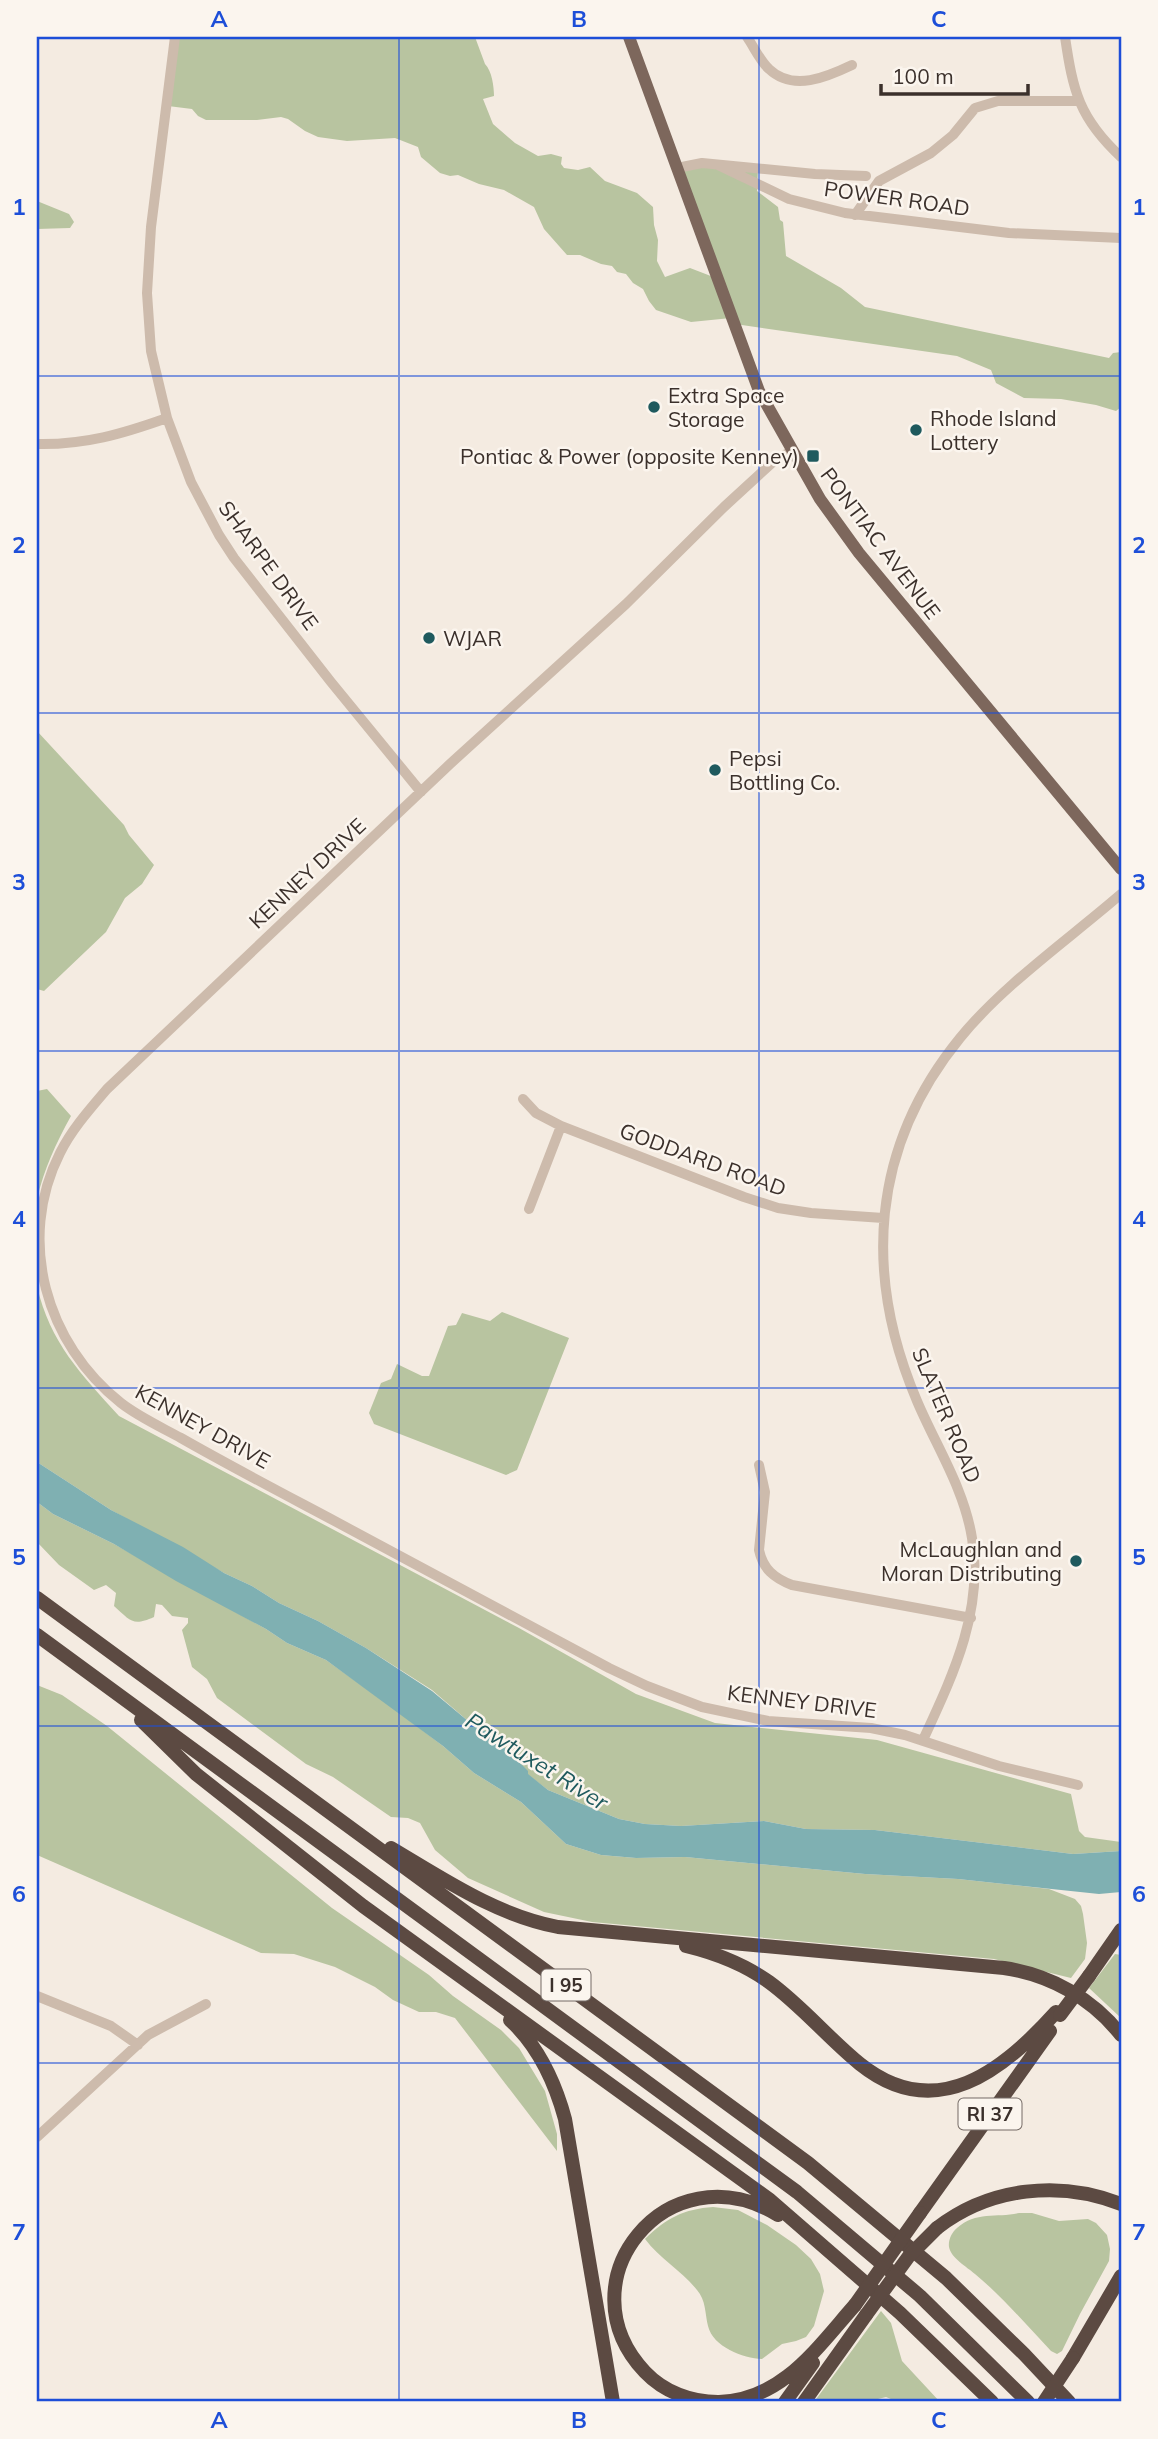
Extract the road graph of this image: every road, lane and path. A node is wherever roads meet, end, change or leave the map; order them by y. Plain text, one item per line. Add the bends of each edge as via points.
1 (175, 37) edge
2 (629, 37) edge
3 (747, 37) edge
4 (1065, 37) edge
5 (852, 65) dead end
6 (1078, 101) junction
7 (1121, 157) edge
8 (718, 165) junction
9 (677, 168) junction
10 (866, 176) dead end
11 (855, 215) junction
12 (1121, 239) edge
13 (167, 418) junction
14 (37, 444) edge
15 (793, 450) junction
16 (421, 792) junction
17 (1121, 869) edge
18 (1121, 894) edge
19 (523, 1099) dead end
20 (561, 1126) junction
21 (529, 1209) dead end
22 (883, 1218) junction
23 (759, 1465) dead end
24 (37, 1598) edge
25 (971, 1618) junction
26 (37, 1635) edge
27 (119, 1696) junction
28 (923, 1740) junction
29 (1078, 1786) dead end
30 (317, 1804) junction
31 (1121, 1930) edge
32 (608, 1933) junction
33 (458, 1976) junction
34 (37, 1996) edge
35 (206, 2004) dead end
36 (1058, 2014) junction
37 (1121, 2035) edge
38 (138, 2045) junction
39 (37, 2137) edge
40 (1121, 2204) edge
41 (834, 2255) junction
42 (1121, 2276) edge
43 (860, 2310) junction
44 (613, 2402) edge
45 (718, 2402) edge
46 (785, 2402) edge
47 (804, 2402) edge
48 (992, 2402) edge
49 (1028, 2402) edge
50 (1044, 2402) edge
51 (1069, 2402) edge

1 - 13 street, SHARPE DRIVE via 150,227 147,293 151,351
2 - 9 main road, PONTIAC AVENUE
3 - 5 street via 768,68 781,78 826,78
4 - 6 street
6 - 7 street via 1093,127
6 - 11 street via 998,101 975,108 931,153 879,181
8 - 9 street, POWER ROAD
8 - 10 street
8 - 11 street, POWER ROAD via 789,199
9 - 15 main road, PONTIAC AVENUE via 759,391
11 - 12 street, POWER ROAD via 1009,233
13 - 14 street via 92,441
13 - 16 street, SHARPE DRIVE via 191,482 234,558
15 - 16 street, KENNEY DRIVE via 774,461
15 - 17 main road, PONTIAC AVENUE via 820,499 859,553
16 - 28 street, KENNEY DRIVE via 107,1089 71,1135 51,1175 40,1247 43,1282 65,1339 92,1376 125,1406 608,1668 702,1707 735,1715 871,1728
18 - 22 street, SLATER ROAD via 1003,994 958,1040 922,1091 905,1127
19 - 20 street, GODDARD ROAD via 536,1113
20 - 21 street
20 - 22 street, GODDARD ROAD via 778,1208
22 - 25 street, SLATER ROAD via 883,1276 892,1329 918,1403 952,1472 972,1537
23 - 25 street via 765,1492 759,1550 771,1574 792,1585
24 - 30 highway, I 95
25 - 28 street, SLATER ROAD via 960,1658
26 - 27 highway, I 95
27 - 33 highway via 209,1785
27 - 49 highway, I 95 via 797,2192 920,2296
28 - 29 street, KENNEY DRIVE
30 - 32 highway via 494,1908 543,1924
30 - 51 highway, I 95 via 788,2147 946,2278
31 - 36 highway, RI 37, bridge
32 - 36 highway via 689,1946 747,1968 784,1993 868,2070 912,2088 951,2088 982,2077
32 - 37 highway via 1014,1969 1075,1993
33 - 41 highway via 756,2190
33 - 44 highway via 523,2034 560,2102
34 - 38 street via 111,2026
35 - 38 street
36 - 43 highway, RI 37, bridge via 920,2213
38 - 39 street
40 - 43 highway, bridge via 1067,2191 1016,2193 973,2206 937,2228
41 - 45 highway via 771,2211 730,2197 707,2196 680,2203 640,2232 624,2258 616,2288 615,2309 623,2339 651,2378 689,2398
41 - 48 highway
42 - 50 highway, bridge
43 - 45 highway via 778,2385 749,2398
43 - 46 highway, RI 37
43 - 47 highway

